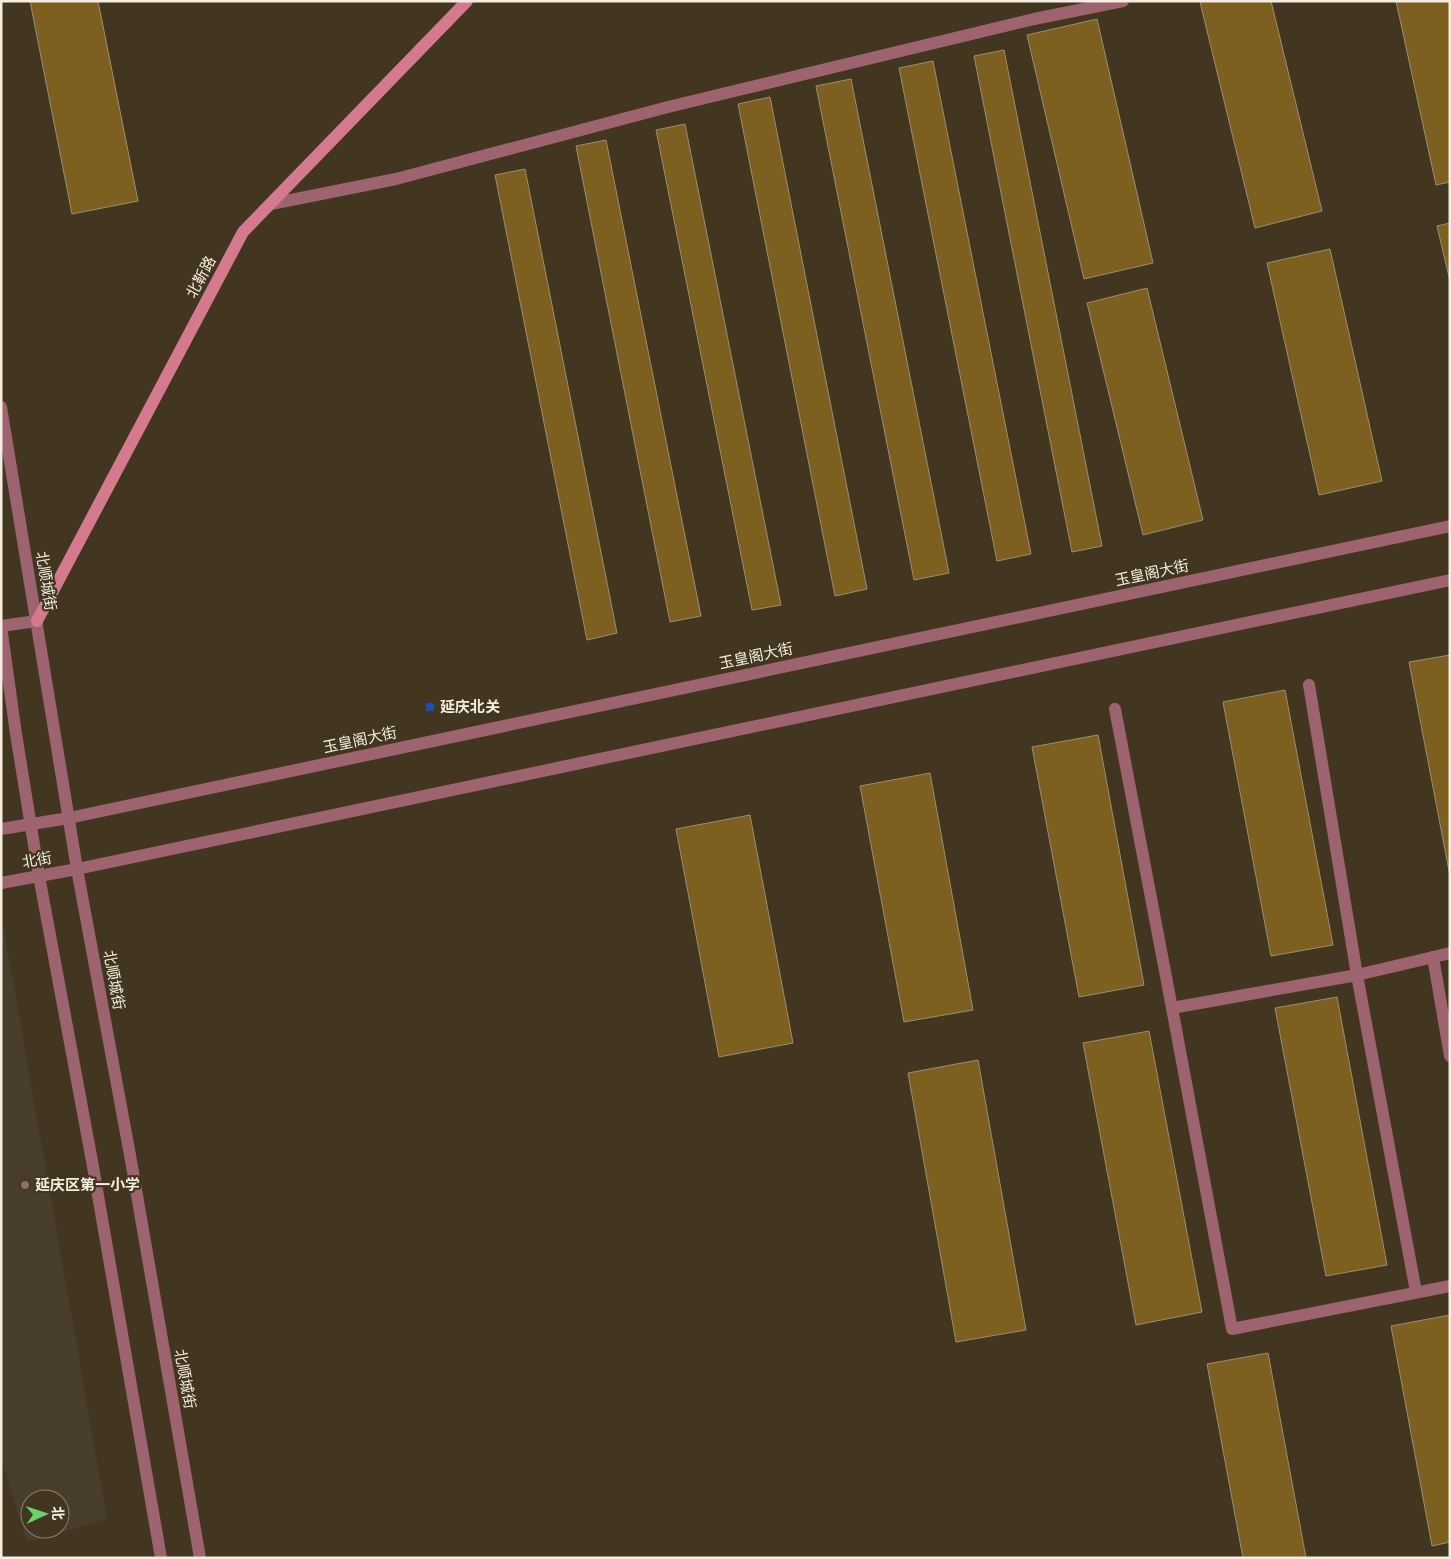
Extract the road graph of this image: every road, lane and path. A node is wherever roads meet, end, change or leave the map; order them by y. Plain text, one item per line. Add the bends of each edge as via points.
1 (467, 1) edge
2 (1123, 1) edge
3 (271, 204) junction
4 (1, 407) edge
5 (1450, 526) edge
6 (1450, 580) edge
7 (37, 621) junction
8 (1, 626) edge
9 (1309, 685) dead end
10 (1115, 709) dead end
11 (69, 818) junction
12 (31, 823) junction
13 (1, 828) edge
14 (78, 870) junction
15 (39, 876) junction
16 (1, 882) edge
17 (1450, 953) edge
18 (1433, 957) junction
19 (1356, 975) junction
20 (1172, 1008) junction
21 (1450, 1056) edge
22 (1450, 1286) edge
23 (1416, 1292) junction
24 (161, 1558) edge
25 (200, 1558) edge

1 - 3 main road, 北靳路
2 - 3 street via 1034,19 678,105 396,179
3 - 7 main road, 北靳路 via 243,232
4 - 7 street, 北顺城街
5 - 11 street, 玉皇阁大街
6 - 14 street
7 - 8 street
7 - 11 street, 北顺城街
8 - 12 street
9 - 19 street
10 - 20 street
11 - 12 street
11 - 14 street, 北顺城街
12 - 13 street
12 - 15 street
14 - 15 street, 北街
14 - 25 street, 北顺城街
15 - 16 street, 北街
15 - 24 street
17 - 18 street
18 - 19 street
18 - 21 street
19 - 20 street
19 - 23 street
20 - 23 street via 1232,1329
22 - 23 street

